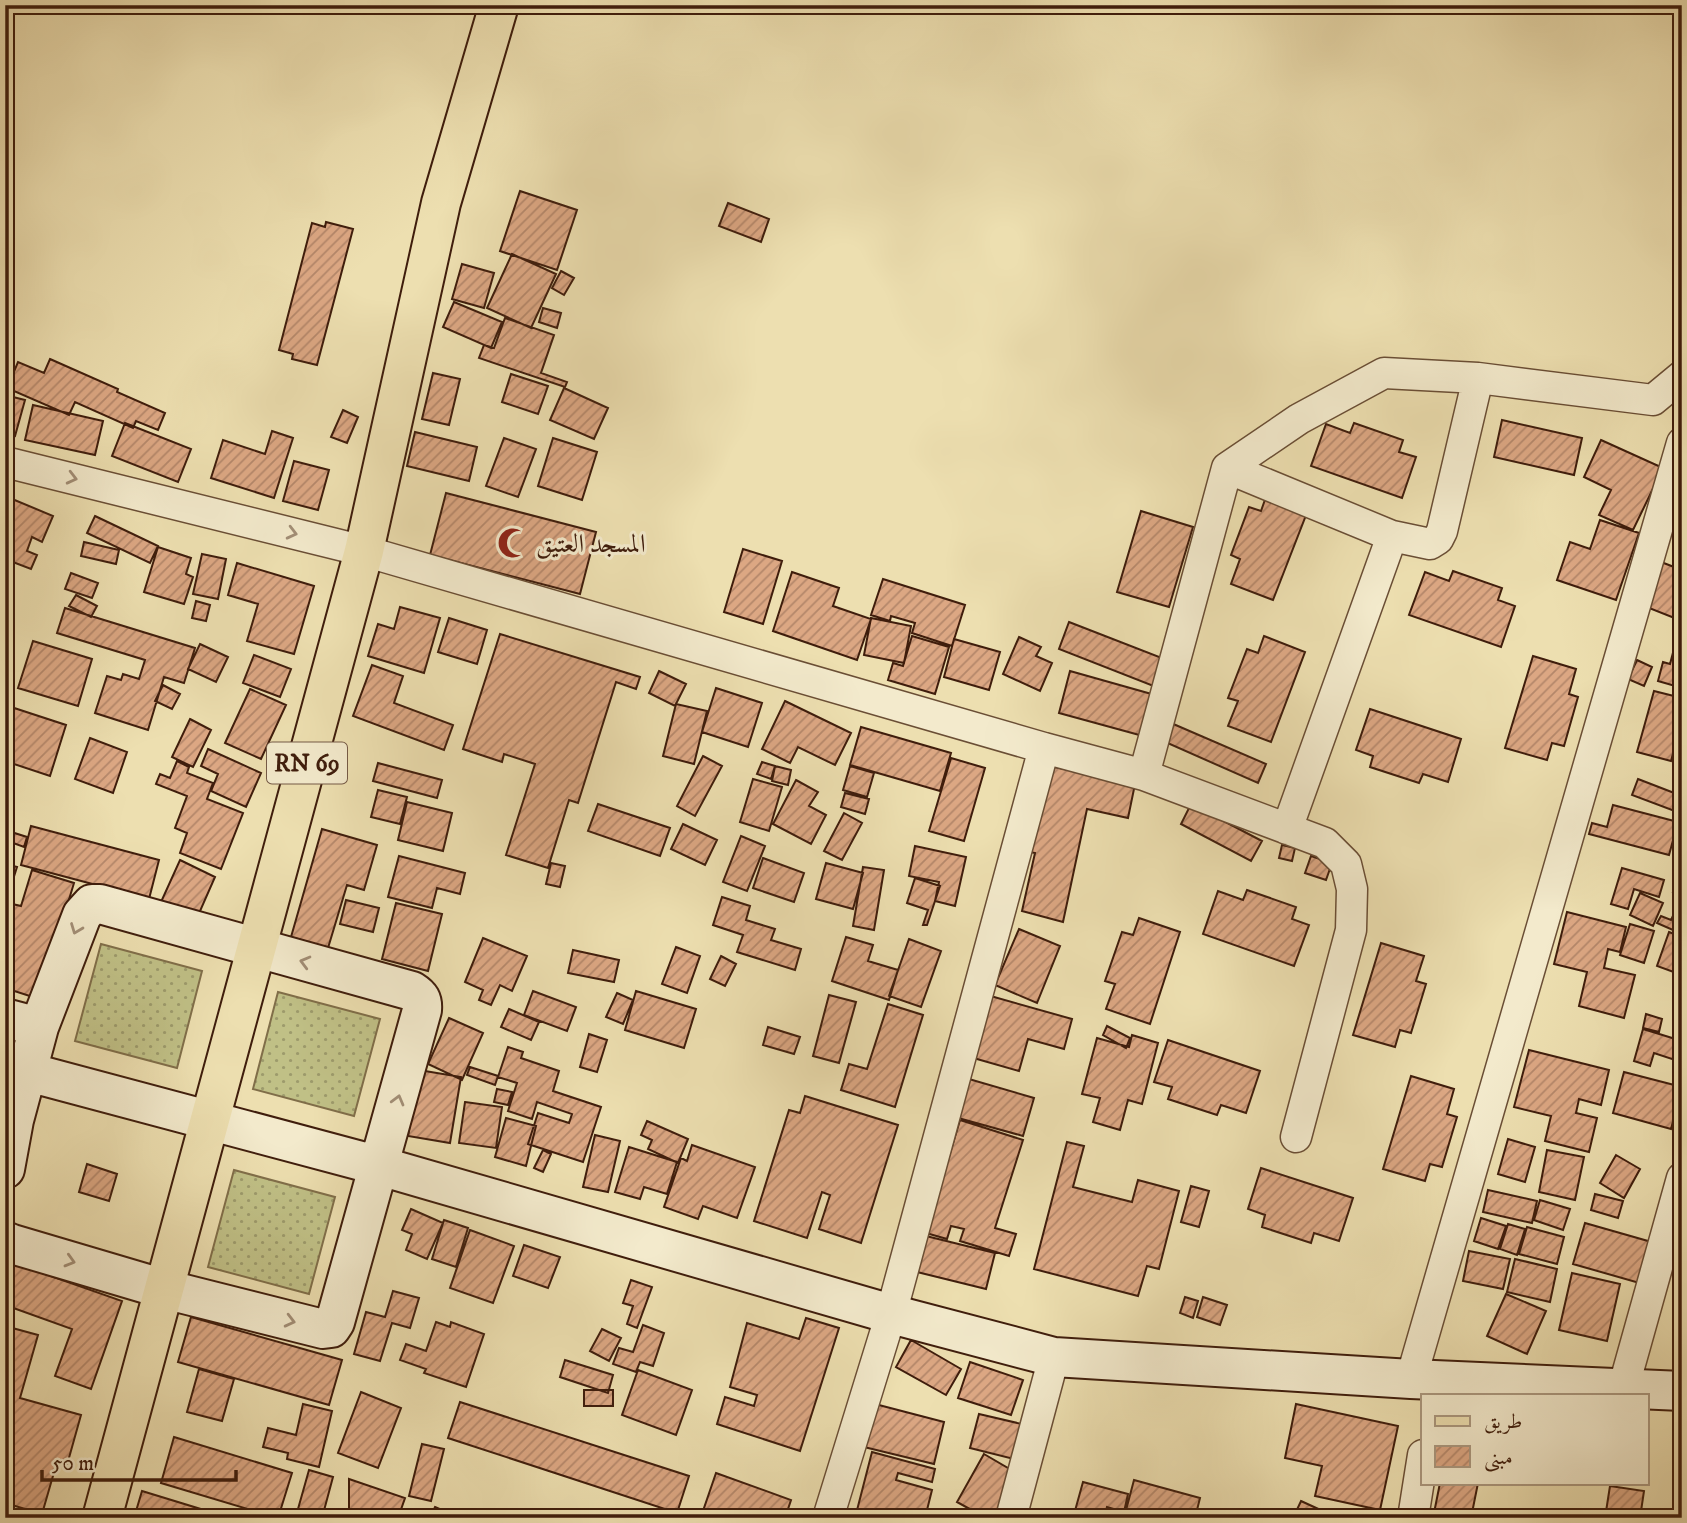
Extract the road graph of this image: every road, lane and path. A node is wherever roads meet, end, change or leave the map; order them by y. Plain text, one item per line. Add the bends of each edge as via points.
1 (499, 5) edge
2 (1682, 376) edge
3 (1478, 378) junction
4 (1682, 443) edge
5 (5, 462) edge
6 (1227, 468) junction
7 (1392, 536) junction
8 (364, 551) junction
9 (1044, 748) junction
10 (1144, 775) junction
11 (1287, 829) junction
12 (257, 949) junction
13 (22, 1023) edge
14 (28, 1072) junction
15 (10, 1119) edge
16 (210, 1120) junction
17 (1296, 1137) dead end
18 (380, 1166) junction
19 (5, 1168) edge
20 (1682, 1178) edge
21 (5, 1241) edge
22 (164, 1289) junction
23 (891, 1314) junction
24 (1054, 1357) junction
25 (1425, 1385) edge
26 (1623, 1389) junction
27 (1682, 1391) edge
28 (1421, 1468) edge
29 (102, 1518) edge
30 (828, 1518) edge
31 (1011, 1518) edge
32 (1413, 1518) edge

1 - 8 main road, RN 69 via 441,203
2 - 3 street via 1654,400
3 - 6 street via 1384,373 1298,419
3 - 7 street via 1443,531 1430,544
4 - 25 street
5 -> 8 street
6 - 7 street
6 - 10 street
7 - 11 street
8 - 9 street
8 - 12 main road, RN 69
9 - 10 street
9 - 23 street
10 - 11 street
11 - 17 street via 1325,844 1346,864 1352,888 1351,930
12 -> 13 main road via 92,904
12 - 16 main road, RN 69
18 -> 12 main road via 423,1003 412,991
13 - 14 main road
14 - 15 main road
14 - 16 main road
15 - 19 main road
16 - 18 main road
16 - 22 main road, RN 69
22 -> 18 main road via 331,1328
18 - 23 main road
20 - 26 street
21 -> 22 main road
22 - 29 main road, RN 69
23 - 24 main road
23 - 30 street
24 - 25 main road
24 - 31 street
25 - 26 main road
26 - 27 main road
28 - 32 street

